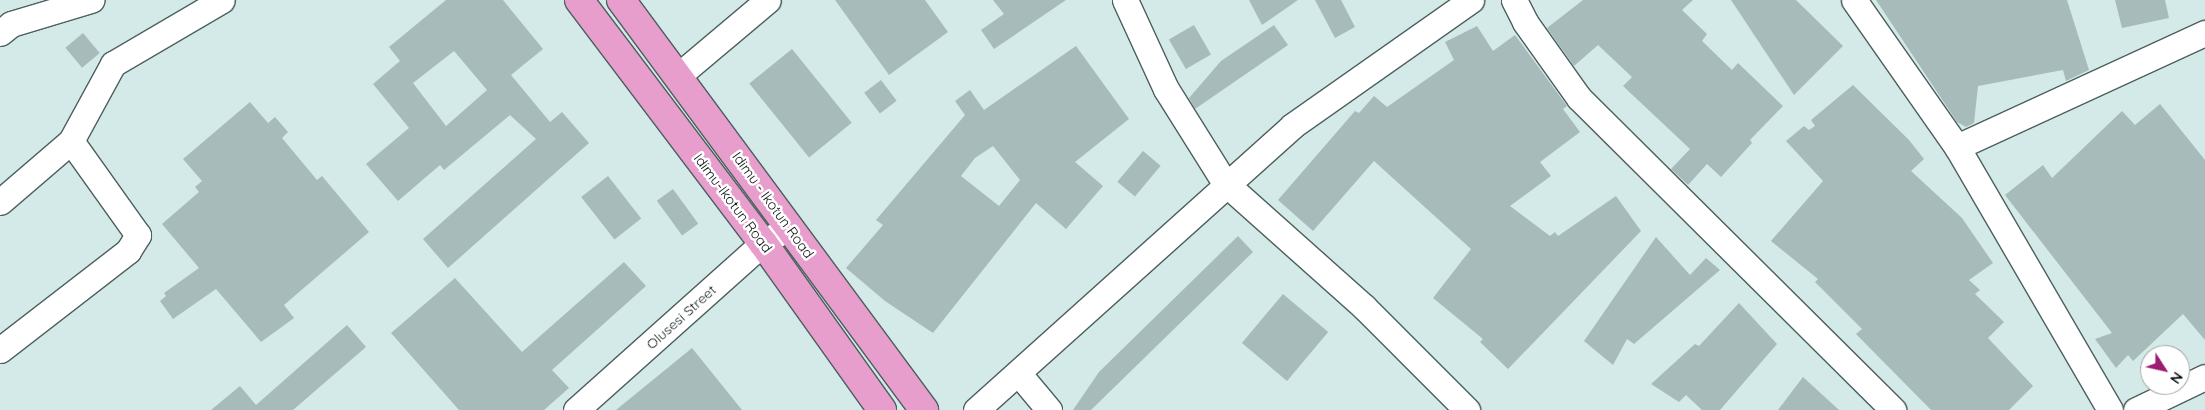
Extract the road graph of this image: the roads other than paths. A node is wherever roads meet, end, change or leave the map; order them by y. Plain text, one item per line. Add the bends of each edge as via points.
1 (91, 0) edge
2 (222, 0) edge
3 (579, 0) edge
4 (621, 0) edge
5 (768, 0) edge
6 (1125, 0) edge
7 (1471, 0) edge
8 (1514, 0) edge
9 (1854, 0) edge
10 (0, 33) edge
11 (2205, 33) edge
12 (679, 75) junction
13 (71, 141) junction
14 (1957, 147) junction
15 (1226, 183) junction
16 (0, 202) edge
17 (789, 227) junction
18 (763, 243) junction
19 (0, 350) edge
20 (1019, 374) junction
21 (2205, 377) edge
22 (576, 410) edge
23 (882, 410) edge
24 (924, 410) edge
25 (976, 410) edge
26 (1049, 410) edge
27 (1467, 410) edge
28 (1893, 410) edge
29 (2110, 410) edge
30 (2136, 410) edge

1 - 10 street via 10,24
2 - 13 street via 113,64
3 - 18 main road, Idimu-Ikotun Road
4 - 12 main road, Idimu - Ikotun Road
5 - 12 street
6 - 15 street via 1166,89
7 - 15 street via 1292,126
8 - 28 street via 1525,22 1578,98
9 - 14 street
11 - 14 street
12 - 17 main road, Idimu - Ikotun Road
13 - 16 street
13 - 19 street via 138,235 128,251
14 - 29 street
15 - 20 street
15 - 27 street via 1364,307
17 - 18 street, Olusesi Street
17 - 24 main road, Idimu - Ikotun Road
18 - 22 street, Olusesi Street
18 - 23 main road, Idimu-Ikotun Road
20 - 25 street
20 - 26 street
21 - 30 street

